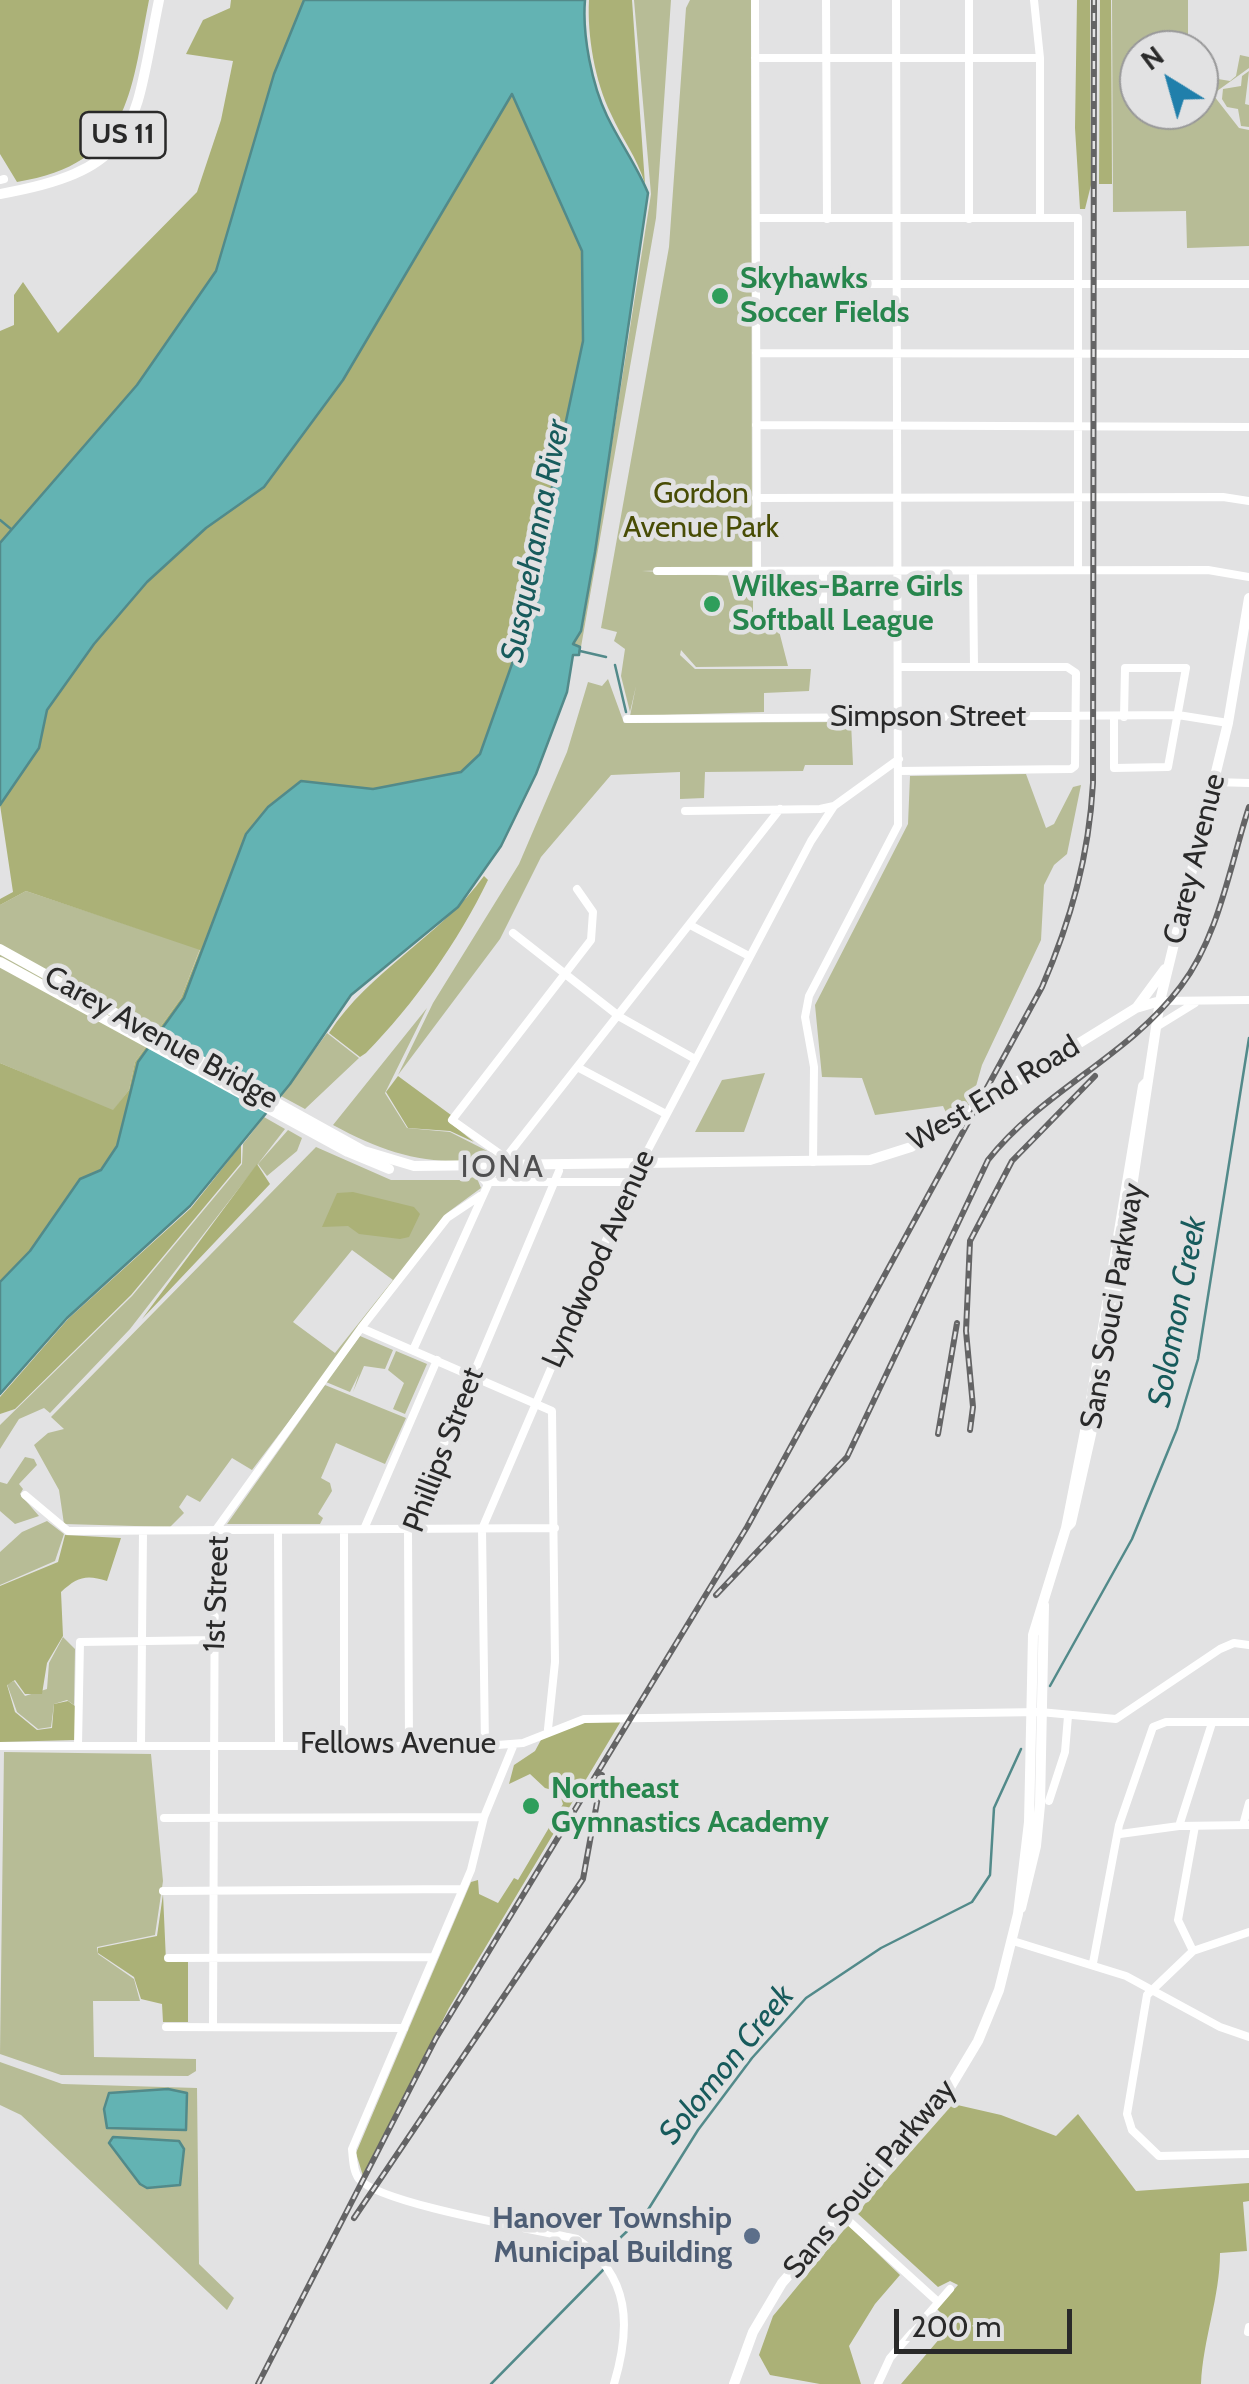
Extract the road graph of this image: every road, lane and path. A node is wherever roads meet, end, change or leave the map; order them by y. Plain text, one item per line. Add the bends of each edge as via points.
1 (159, 0) edge
2 (755, 0) edge
3 (826, 0) edge
4 (896, 0) edge
5 (968, 0) edge
6 (1034, 0) edge
7 (755, 58) junction
8 (898, 58) junction
9 (968, 58) junction
10 (1040, 58) junction
11 (827, 59) junction
12 (0, 194) edge
13 (756, 218) junction
14 (969, 218) junction
15 (1040, 218) junction
16 (828, 219) junction
17 (898, 219) junction
18 (756, 284) junction
19 (898, 284) junction
20 (1078, 284) junction
21 (1249, 284) edge
22 (1079, 352) junction
23 (756, 353) junction
24 (898, 353) junction
25 (1249, 354) edge
26 (756, 425) junction
27 (899, 425) junction
28 (1079, 425) junction
29 (1249, 426) edge
30 (756, 498) junction
31 (899, 498) junction
32 (1079, 498) junction
33 (1249, 501) edge
34 (1078, 570) junction
35 (973, 571) junction
36 (658, 572) dead end
37 (757, 572) junction
38 (824, 572) junction
39 (898, 572) junction
40 (1249, 577) edge
41 (1249, 598) edge
42 (823, 628) dead end
43 (899, 667) junction
44 (974, 667) junction
45 (1076, 716) junction
46 (1178, 716) junction
47 (899, 717) junction
48 (1124, 717) junction
49 (1114, 718) junction
50 (627, 719) dead end
51 (1228, 724) junction
52 (899, 759) junction
53 (899, 770) junction
54 (1214, 782) junction
55 (1249, 784) edge
56 (834, 806) junction
57 (780, 809) junction
58 (685, 811) dead end
59 (577, 889) dead end
60 (692, 926) junction
61 (512, 933) dead end
62 (0, 950) edge
63 (1172, 954) junction
64 (750, 956) junction
65 (0, 962) edge
66 (566, 974) junction
67 (1160, 1000) junction
68 (1244, 1000) edge
69 (1198, 1001) junction
70 (1136, 1008) junction
71 (620, 1017) junction
72 (1156, 1028) junction
73 (695, 1059) junction
74 (579, 1068) junction
75 (666, 1114) junction
76 (318, 1131) junction
77 (516, 1148) junction
78 (498, 1163) junction
79 (521, 1164) junction
80 (813, 1164) junction
81 (639, 1165) junction
82 (476, 1171) junction
83 (558, 1176) junction
84 (486, 1182) junction
85 (631, 1182) junction
86 (480, 1196) junction
87 (361, 1328) junction
88 (413, 1350) junction
89 (437, 1360) junction
90 (472, 1375) junction
91 (536, 1401) junction
92 (24, 1495) dead end
93 (482, 1528) junction
94 (555, 1528) junction
95 (364, 1529) junction
96 (408, 1529) junction
97 (278, 1530) junction
98 (344, 1530) junction
99 (215, 1531) junction
100 (143, 1532) junction
101 (142, 1640) junction
102 (214, 1640) junction
103 (1249, 1645) edge
104 (1035, 1713) junction
105 (1068, 1716) junction
106 (1249, 1722) edge
107 (1212, 1723) junction
108 (548, 1729) junction
109 (279, 1744) junction
110 (344, 1744) junction
111 (410, 1744) junction
112 (514, 1744) junction
113 (78, 1745) junction
114 (142, 1745) junction
115 (214, 1745) junction
116 (0, 1746) edge
117 (486, 1746) junction
118 (1049, 1801) dead end
119 (1249, 1803) edge
120 (484, 1817) junction
121 (164, 1818) dead end
122 (215, 1819) junction
123 (1246, 1825) edge
124 (1179, 1826) junction
125 (1195, 1826) junction
126 (1120, 1834) junction
127 (214, 1889) junction
128 (462, 1889) junction
129 (163, 1890) dead end
130 (1249, 1932) edge
131 (1013, 1941) junction
132 (1194, 1951) junction
133 (433, 1957) junction
134 (168, 1958) dead end
135 (215, 1958) junction
136 (1094, 1963) junction
137 (1152, 1989) junction
138 (166, 2026) dead end
139 (213, 2026) junction
140 (404, 2028) junction
141 (1249, 2037) edge
142 (1249, 2154) edge
143 (840, 2213) junction
144 (950, 2289) dead end
145 (937, 2301) junction
146 (733, 2383) edge
147 (614, 2384) edge
148 (878, 2384) edge

1 - 12 main road, US 11 via 140,94 119,141 70,179
2 - 7 street
3 - 11 street
4 - 8 street
5 - 9 street
6 - 10 street
7 - 11 street
7 - 13 street
8 - 9 street
8 - 11 street
8 - 17 street
9 - 10 street
9 - 14 street
10 - 15 street
11 - 16 street
13 - 16 street
13 - 18 street
14 - 15 street
14 - 17 street
15 - 20 street via 1078,218
16 - 17 street
17 - 19 street
18 - 19 street
18 - 23 street
19 - 20 street
19 - 24 street
20 - 21 street
20 - 22 street
22 - 24 street
22 - 25 street
22 - 28 street
23 - 24 street
23 - 26 street
24 - 27 street
26 - 27 street
26 - 30 street
27 - 28 street
27 - 31 street
28 - 29 street
28 - 32 street
30 - 31 street
30 - 37 street
31 - 32 street
31 - 39 street
32 - 33 street
32 - 34 street
34 - 35 street
34 - 40 street via 1208,570
35 - 39 street
35 - 44 street
36 - 37 street
37 - 38 street
38 - 39 street
38 - 42 street
39 - 43 street
41 - 51 main road, Carey Avenue
43 - 44 street
43 - 47 street
44 - 45 street via 1074,669
45 - 47 street, Simpson Street
45 - 49 street, Simpson Street
45 - 53 street via 1071,769
46 - 48 street, Simpson Street
46 - 48 street via 1186,668 1125,668
46 - 49 street via 1168,767 1114,768
46 - 51 street, Simpson Street
47 - 50 street, Simpson Street
47 - 52 street
48 - 49 street, Simpson Street
51 - 54 main road, Carey Avenue
52 - 53 street
52 - 56 street
53 - 80 street via 896,833 809,996
54 - 55 street
54 - 63 main road, Carey Avenue
56 - 57 street
56 - 64 street, Lyndwood Avenue
57 - 58 street
57 - 60 street
59 - 66 street via 592,912 593,935
60 - 64 street
60 - 71 street
61 - 66 street
62 - 76 main road, Carey Avenue Bridge
63 - 67 main road, Carey Avenue
63 - 70 main road
64 - 73 street, Lyndwood Avenue
65 - 76 main road, Carey Avenue Bridge
66 - 71 street
66 - 78 street via 452,1120
67 - 69 street
67 - 70 main road, West End Road
67 - 72 main road, Sans Souci Parkway
68 - 69 street
69 - 72 street
70 - 80 main road, West End Road via 911,1146 870,1160
71 - 73 street
71 - 74 street
72 - 104 main road, Sans Souci Parkway via 1092,1433 1044,1605
73 - 75 street, Lyndwood Avenue
74 - 75 street
74 - 77 street
75 - 81 street, Lyndwood Avenue
76 - 78 main road, West End Road via 389,1162
76 - 82 main road, West End Road via 387,1168
77 - 78 street
77 - 79 street
78 - 79 main road, West End Road
78 - 82 main road, West End Road
78 - 83 main road, West End Road
78 - 84 street
79 - 81 main road, West End Road
80 - 81 main road, West End Road
81 - 83 main road, West End Road
81 - 85 street, Lyndwood Avenue
82 - 84 street
83 - 84 street, West End Road
83 - 85 street, West End Road
83 - 90 street, Phillips Street
84 - 86 street
85 - 91 street, Lyndwood Avenue
86 - 87 street, 1st Street via 447,1218
86 - 88 street
87 - 88 street
87 - 99 street, 1st Street
88 - 89 street
89 - 90 street
89 - 95 street
90 - 91 street
90 - 96 street, Phillips Street
91 - 93 street, Lyndwood Avenue
91 - 94 street via 554,1415
92 - 100 street via 68,1531
93 - 94 street
93 - 96 street
93 - 117 street, Lyndwood Avenue
94 - 108 street
95 - 96 street
95 - 98 street
96 - 111 street, Phillips Street
97 - 98 street
97 - 99 street
97 - 109 street
98 - 110 street
99 - 100 street
99 - 102 street, 1st Street
100 - 101 street
101 - 102 street
101 - 113 street via 80,1642
101 - 114 street
102 - 115 street, 1st Street
103 - 105 street, Fellows Avenue via 1220,1649 1116,1719
104 - 105 street, Fellows Avenue
104 - 108 street, Fellows Avenue via 584,1719
104 - 131 main road, Sans Souci Parkway via 1038,1833
105 - 118 street via 1066,1752
106 - 107 street
107 - 124 street
107 - 126 street via 1153,1727
108 - 112 street, Fellows Avenue
109 - 110 street, Fellows Avenue
109 - 115 street, Fellows Avenue
110 - 111 street, Fellows Avenue
111 - 117 street, Fellows Avenue
112 - 117 street, Fellows Avenue
112 - 120 street
113 - 114 street, Fellows Avenue
113 - 116 street, Fellows Avenue
114 - 115 street, Fellows Avenue
115 - 122 street, 1st Street
119 - 123 street
120 - 122 street
120 - 128 street
121 - 122 street
122 - 127 street, 1st Street
123 - 125 street
124 - 125 street
124 - 126 street
125 - 132 street via 1178,1920
126 - 136 street
127 - 128 street
127 - 129 street
127 - 135 street, 1st Street
128 - 133 street
130 - 132 street
131 - 136 street
131 - 143 main road, Sans Souci Parkway via 989,2017 963,2068
132 - 137 street
133 - 135 street
133 - 140 street
134 - 135 street
135 - 139 street, 1st Street
136 - 137 street
137 - 141 street
137 - 142 street via 1142,2004 1127,2114 1132,2130 1168,2158
138 - 139 street
139 - 140 street
140 - 147 street via 352,2149 360,2181 382,2194 576,2239 602,2262 625,2308 627,2343
143 - 145 street
143 - 146 main road, Sans Souci Parkway via 767,2306
144 - 145 street
145 - 148 street via 890,2358

